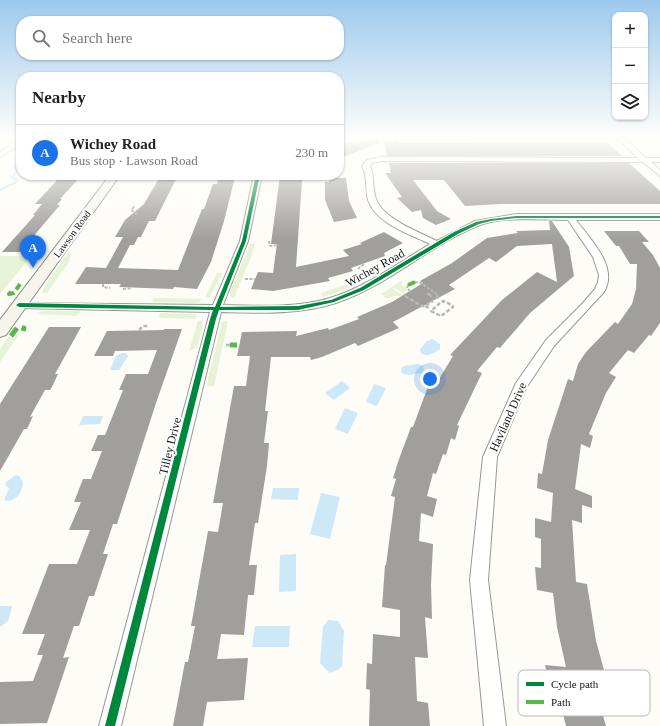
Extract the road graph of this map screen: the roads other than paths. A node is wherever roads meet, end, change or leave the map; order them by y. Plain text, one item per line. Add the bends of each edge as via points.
1 (369, 172) edge
2 (111, 180) edge
3 (257, 180) edge
4 (660, 216) edge
5 (570, 217) junction
6 (437, 244) junction
7 (20, 305) junction
8 (216, 309) junction
9 (0, 332) edge
10 (110, 726) edge
11 (495, 726) edge

1 - 6 street via 373,202 383,214 395,223
2 - 7 street, Lawson Road
3 - 8 street, Tilley Drive via 244,240
4 - 5 street, Wichey Road
5 - 6 street, Wichey Road via 516,216 492,220 467,228
5 - 11 street, Haviland Drive via 598,257 604,275 603,282 600,290 587,305 550,343 520,386 490,457 479,580
6 - 8 street, Wichey Road via 378,281 327,302 286,309
7 - 8 street, Wichey Road
7 - 9 street, Lawson Road
8 - 10 street, Tilley Drive

